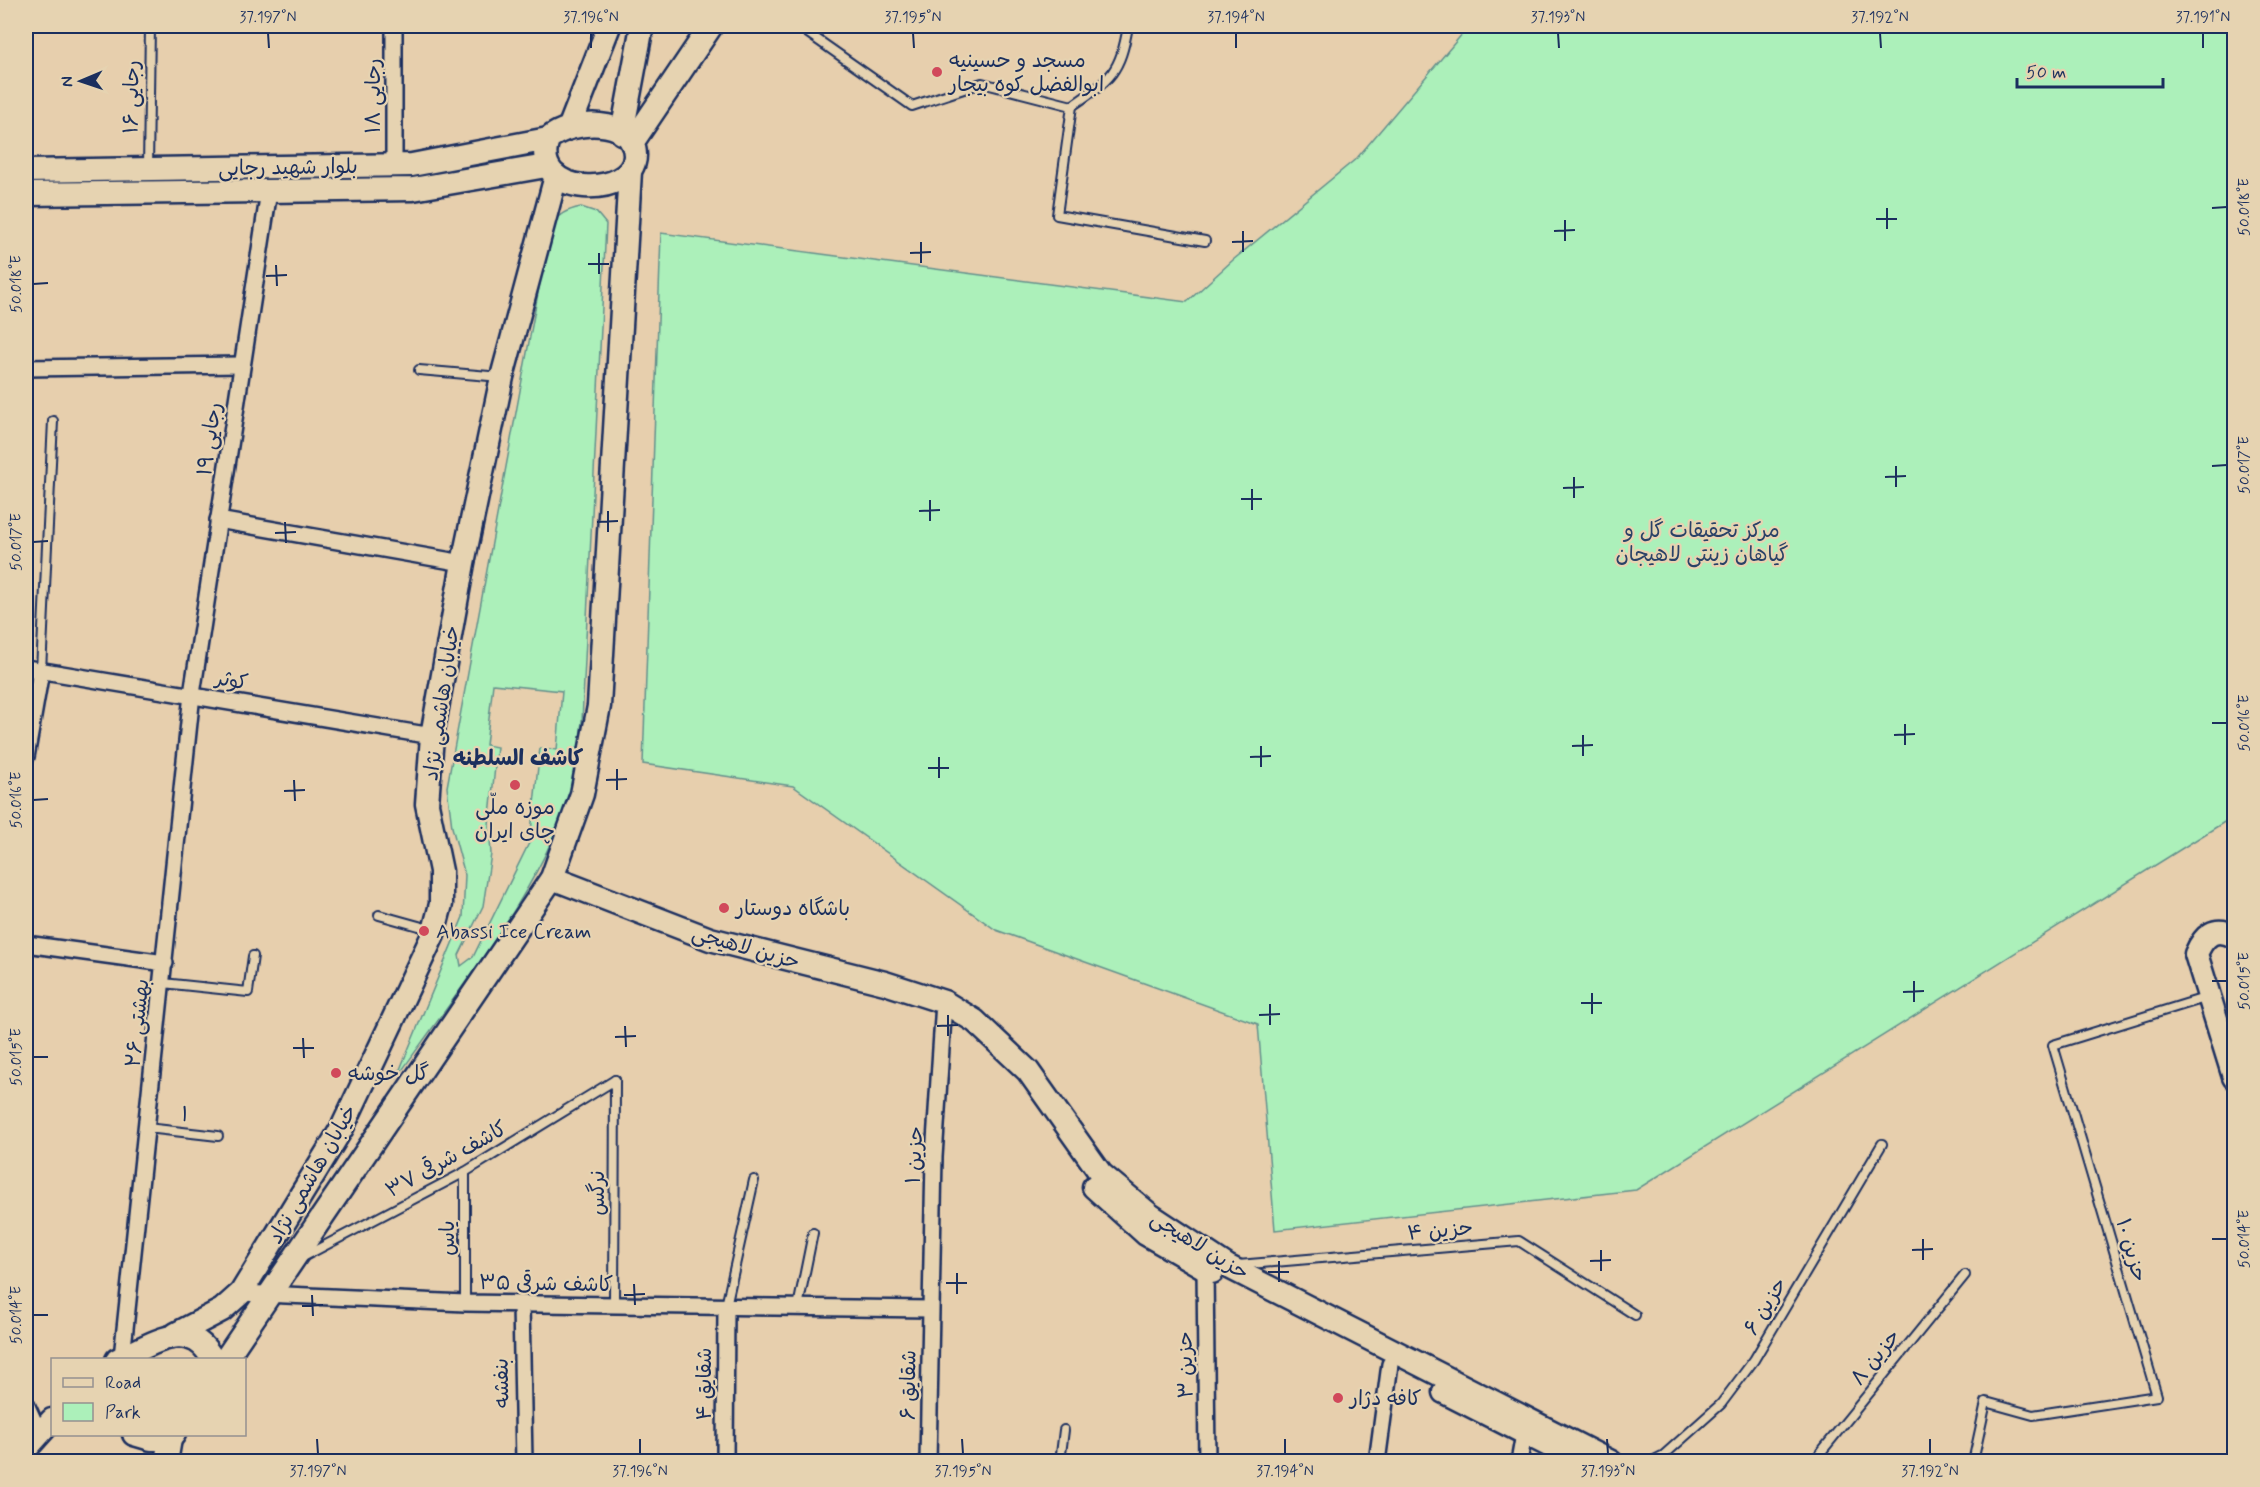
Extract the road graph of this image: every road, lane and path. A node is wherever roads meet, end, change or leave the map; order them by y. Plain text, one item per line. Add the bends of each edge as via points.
1 (150, 26) edge
2 (394, 26) edge
3 (609, 26) edge
4 (642, 26) edge
5 (711, 26) edge
6 (798, 26) edge
7 (1128, 26) edge
8 (1072, 106) junction
9 (570, 126) junction
10 (627, 138) junction
11 (548, 139) junction
12 (472, 154) junction
13 (394, 166) junction
14 (148, 169) junction
15 (26, 171) edge
16 (551, 171) junction
17 (630, 171) junction
18 (482, 177) junction
19 (269, 191) junction
20 (26, 194) edge
21 (1205, 242) dead end
22 (241, 365) junction
23 (26, 368) edge
24 (419, 370) dead end
25 (502, 377) junction
26 (53, 421) dead end
27 (218, 520) junction
28 (463, 563) junction
29 (26, 668) edge
30 (41, 670) junction
31 (192, 694) junction
32 (432, 736) junction
33 (26, 757) edge
34 (552, 878) junction
35 (380, 915) dead end
36 (435, 930) junction
37 (2235, 936) edge
38 (26, 944) edge
39 (253, 956) dead end
40 (165, 963) junction
41 (163, 983) junction
42 (2210, 996) junction
43 (944, 1002) junction
44 (2235, 1077) edge
45 (615, 1080) joint
46 (147, 1128) junction
47 (218, 1136) dead end
48 (1882, 1144) dead end
49 (465, 1172) junction
50 (754, 1180) dead end
51 (813, 1233) dead end
52 (291, 1263) junction
53 (1227, 1266) junction
54 (1205, 1268) junction
55 (1965, 1275) dead end
56 (241, 1293) junction
57 (269, 1295) junction
58 (465, 1303) junction
59 (521, 1304) junction
60 (614, 1305) junction
61 (726, 1306) junction
62 (798, 1307) junction
63 (930, 1309) junction
64 (1635, 1316) dead end
65 (176, 1334) junction
66 (120, 1358) edge
67 (212, 1358) edge
68 (226, 1358) edge
69 (1390, 1364) junction
70 (26, 1404) edge
71 (1527, 1426) junction
72 (1064, 1430) dead end
73 (39, 1434) edge
74 (141, 1436) edge
75 (172, 1436) edge
76 (166, 1461) edge
77 (524, 1461) edge
78 (725, 1461) edge
79 (928, 1461) edge
80 (1060, 1461) edge
81 (1207, 1461) edge
82 (1377, 1461) edge
83 (1519, 1461) edge
84 (1582, 1461) edge
85 (1611, 1461) edge
86 (1650, 1461) edge
87 (1812, 1461) edge
88 (1973, 1461) edge

1 - 14 lane, رجایی ۱۶
2 - 13 street, رجایی ۱۸
3 - 9 main road
4 - 10 main road
5 - 10 main road
6 - 8 lane via 912,106 982,83
7 - 8 lane via 1122,58 1106,83
8 - 21 lane via 1057,215
9 - 10 main road via 591,123
9 - 11 main road
10 - 17 main road via 635,155
11 - 12 main road, بلوار شهید رجایی
11 - 16 main road via 543,151
12 - 13 main road, بلوار شهید رجایی
12 - 18 main road via 489,162
13 - 14 main road, بلوار شهید رجایی
14 - 15 main road, بلوار شهید رجایی
16 - 17 main road via 587,186 620,180
16 - 18 main road, بلوار شهید رجایی
16 - 25 main road, خیابان هاشمی نژاد
17 - 34 main road via 599,706 582,794
18 - 19 main road, بلوار شهید رجایی via 413,189
19 - 20 main road, بلوار شهید رجایی
19 - 22 street, رجایی ۱۹
22 - 23 street
22 - 27 street, رجایی ۱۹
24 - 25 lane
25 - 28 main road, خیابان هاشمی نژاد
26 - 30 lane
27 - 28 street
27 - 31 street, رجایی ۱۹
28 - 32 main road, خیابان هاشمی نژاد
29 - 30 street, کوثر
30 - 31 street, کوثر
30 - 33 street
31 - 32 street, کوثر
31 - 40 street, بهشتی ۲۶
32 - 36 main road, خیابان هاشمی نژاد via 427,804 441,872 441,904
34 - 43 main road, حزین لاهیجی via 710,939 885,983
34 - 52 main road
35 - 36 lane
36 - 56 main road, خیابان هاشمی نژاد via 342,1128
37 - 42 main road via 2223,931 2202,939 2196,954
38 - 40 street
39 - 41 lane via 248,992
40 - 41 street, بهشتی ۲۶
41 - 46 street, بهشتی ۲۶
42 - 44 main road
42 - 88 lane, حزین ۱۰ via 2053,1045 2157,1396 2032,1415 1986,1402
43 - 53 main road, حزین لاهیجی via 975,1022 1028,1071 1101,1174 1150,1215
43 - 54 main road, حزین لاهیجی via 1012,1069 1091,1184 1146,1234
43 - 63 street, حزین ۱
45 - 49 lane, کاشف شرقی ۳۷
45 - 60 lane, نرگس
46 - 47 lane, ۱
46 - 66 street, بهشتی ۲۶
48 - 86 lane, حزین ۶ via 1754,1360 1721,1404 1664,1455
49 - 52 lane, کاشف شرقی ۳۷
49 - 58 lane, یاس
50 - 61 lane
51 - 62 lane
52 - 57 main road
53 - 64 lane, حزین ۴ via 1519,1241
53 - 71 main road, حزین لاهیجی
54 - 69 main road, حزین لاهیجی
54 - 81 street, حزین ۳
55 - 87 lane, حزین ۸
56 - 57 street, کاشف شرقی ۳۵
56 - 65 main road, خیابان هاشمی نژاد via 222,1310
57 - 58 street, کاشف شرقی ۳۵
57 - 68 main road
58 - 59 street, کاشف شرقی ۳۵
59 - 60 street, کاشف شرقی ۳۵
59 - 77 street, بنفشه
60 - 61 street, کاشف شرقی ۳۵
61 - 62 street, کاشف شرقی ۳۵
61 - 78 street, شقایق ۴
62 - 63 street, کاشف شرقی ۳۵
63 - 79 street, شقایق ۶
65 - 66 main road, خیابان هاشمی نژاد
65 - 67 main road via 192,1336 206,1346
69 - 71 main road, حزین لاهیجی
69 - 82 street
70 - 73 street
71 - 83 street
71 - 84 main road, حزین لاهیجی
71 - 85 main road, حزین لاهیجی
72 - 80 lane
74 - 75 main road
75 - 76 main road

